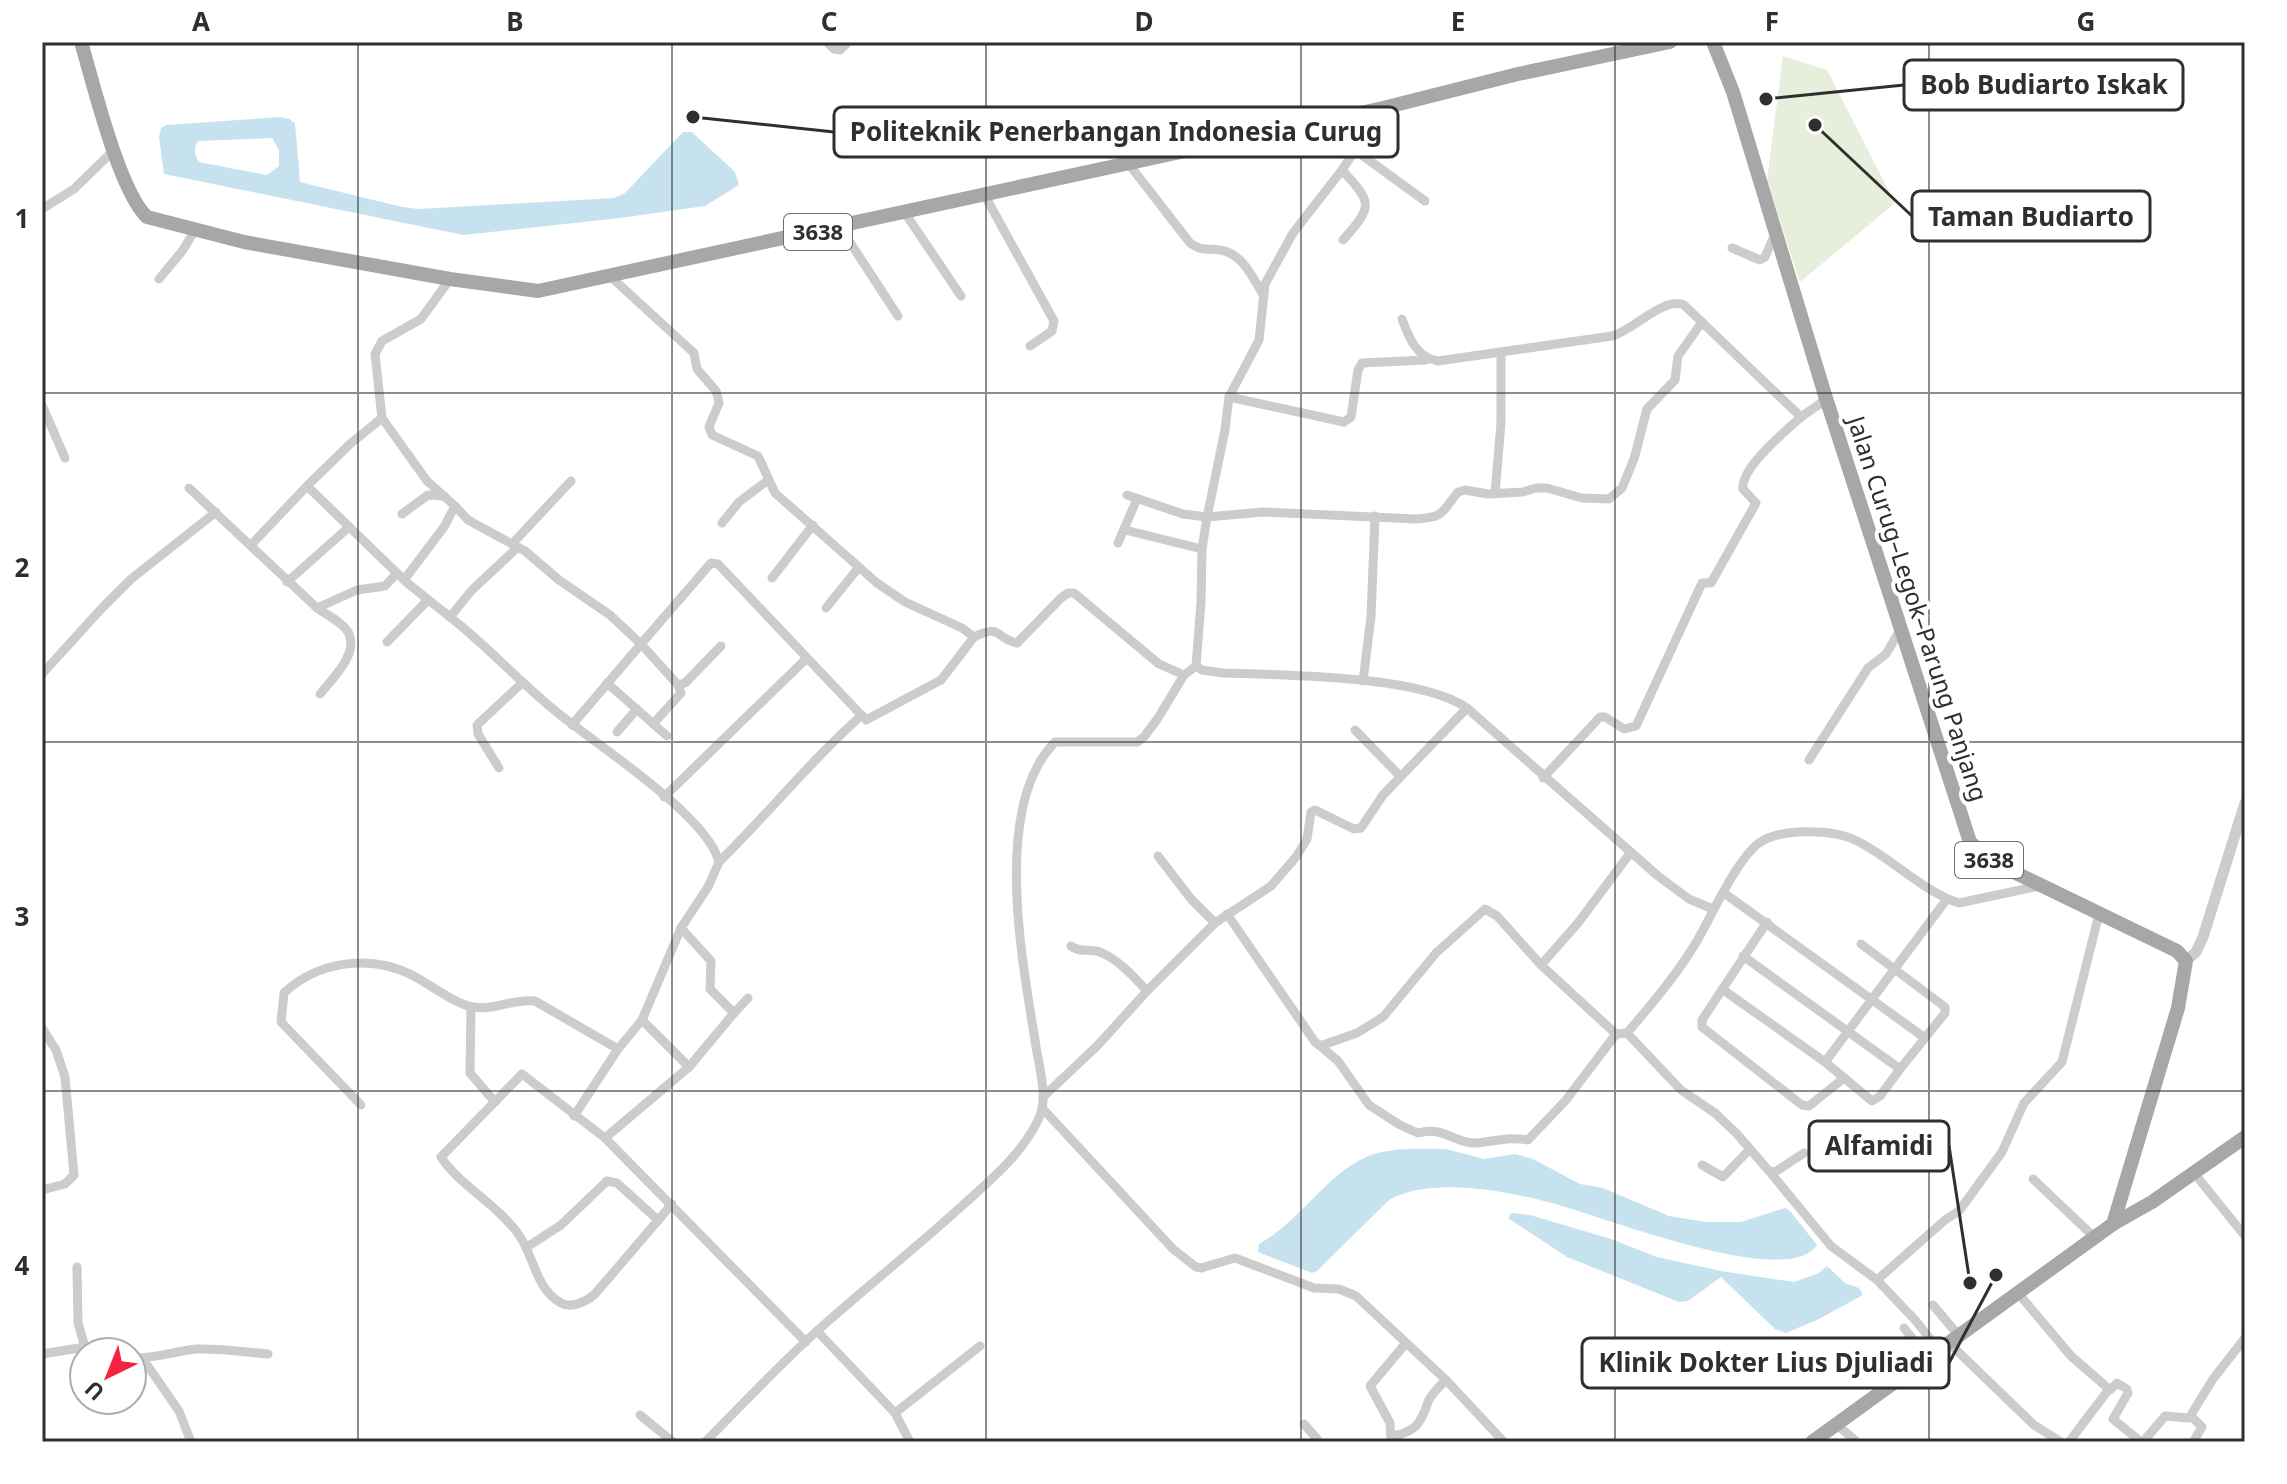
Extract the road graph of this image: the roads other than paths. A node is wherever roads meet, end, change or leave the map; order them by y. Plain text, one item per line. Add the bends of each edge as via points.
1 (81, 42) edge
2 (827, 42) edge
3 (848, 42) edge
4 (1670, 42) edge
5 (1713, 42) edge
6 (1383, 108) junction
7 (114, 150) junction
8 (1355, 150) junction
9 (1128, 163) junction
10 (1342, 170) junction
11 (985, 196) junction
12 (1425, 201) dead end
13 (42, 209) edge
14 (905, 213) junction
15 (840, 227) junction
16 (195, 230) junction
17 (1776, 231) junction
18 (1343, 240) dead end
19 (1732, 248) dead end
20 (611, 277) junction
21 (159, 279) dead end
22 (450, 279) junction
23 (961, 296) dead end
24 (1264, 296) junction
25 (898, 316) dead end
26 (1402, 319) dead end
27 (1702, 322) junction
28 (1030, 346) dead end
29 (1501, 352) junction
30 (1426, 360) junction
31 (1825, 395) junction
32 (1229, 397) junction
33 (42, 405) edge
34 (1801, 417) junction
35 (382, 418) junction
36 (65, 458) dead end
37 (768, 480) junction
38 (571, 481) dead end
39 (307, 486) junction
40 (189, 488) dead end
41 (1495, 493) junction
42 (1127, 495) dead end
43 (444, 496) junction
44 (1137, 499) junction
45 (455, 506) junction
46 (216, 512) junction
47 (402, 514) dead end
48 (1375, 516) junction
49 (1207, 517) junction
50 (722, 523) dead end
51 (813, 525) junction
52 (349, 527) junction
53 (1125, 530) junction
54 (1118, 543) dead end
55 (251, 545) junction
56 (515, 546) junction
57 (1202, 549) junction
58 (859, 567) junction
59 (400, 577) junction
60 (772, 578) dead end
61 (287, 582) junction
62 (427, 601) junction
63 (317, 608) junction
64 (826, 608) dead end
65 (450, 617) junction
66 (1900, 630) junction
67 (974, 637) junction
68 (387, 642) dead end
69 (641, 644) junction
70 (721, 646) dead end
71 (806, 659) junction
72 (1196, 666) junction
73 (42, 674) edge
74 (1184, 675) junction
75 (1363, 681) junction
76 (522, 683) junction
77 (607, 683) junction
78 (678, 685) junction
79 (320, 694) dead end
80 (1467, 708) junction
81 (637, 709) junction
82 (862, 715) junction
83 (653, 724) junction
84 (572, 725) junction
85 (1355, 730) dead end
86 (617, 732) dead end
87 (667, 736) dead end
88 (1809, 760) dead end
89 (499, 768) dead end
90 (1400, 776) junction
91 (1543, 778) junction
92 (664, 797) junction
93 (2245, 803) edge
94 (2241, 826) edge
95 (1631, 852) junction
96 (1158, 856) dead end
97 (719, 862) junction
98 (2039, 886) junction
99 (1724, 893) junction
100 (1947, 899) junction
101 (1713, 909) junction
102 (1227, 914) junction
103 (2099, 914) junction
104 (1767, 922) junction
105 (1215, 923) junction
106 (681, 928) junction
107 (1861, 944) dead end
108 (1071, 946) dead end
109 (1743, 956) junction
110 (2186, 961) junction
111 (1541, 965) junction
112 (1895, 967) junction
113 (1722, 989) junction
114 (1147, 991) junction
115 (748, 998) dead end
116 (1872, 999) junction
117 (471, 1007) junction
118 (734, 1013) junction
119 (642, 1020) junction
120 (42, 1028) edge
121 (1848, 1029) junction
122 (1621, 1034) junction
123 (1925, 1038) junction
124 (1318, 1044) junction
125 (618, 1049) junction
126 (1825, 1062) junction
127 (689, 1067) junction
128 (1900, 1069) junction
129 (1844, 1078) junction
130 (1043, 1097) junction
131 (495, 1102) junction
132 (361, 1105) dead end
133 (1043, 1109) junction
134 (574, 1116) junction
135 (2245, 1137) edge
136 (605, 1138) junction
137 (1750, 1149) junction
138 (1804, 1153) dead end
139 (1702, 1165) dead end
140 (1769, 1171) junction
141 (2194, 1173) junction
142 (2033, 1179) dead end
143 (42, 1190) edge
144 (672, 1204) junction
145 (658, 1220) junction
146 (2113, 1224) junction
147 (2245, 1236) edge
148 (2090, 1240) junction
149 (527, 1247) junction
150 (77, 1267) dead end
151 (1877, 1280) junction
152 (2018, 1293) junction
153 (1933, 1305) dead end
154 (1904, 1328) dead end
155 (817, 1331) junction
156 (82, 1336) edge
157 (2245, 1338) edge
158 (806, 1342) junction
159 (1406, 1343) junction
160 (980, 1346) dead end
161 (1944, 1346) junction
162 (68, 1350) edge
163 (42, 1354) edge
164 (268, 1354) dead end
165 (148, 1356) edge
166 (148, 1372) edge
167 (1446, 1380) junction
168 (2110, 1390) junction
169 (895, 1413) junction
170 (640, 1415) dead end
171 (2191, 1416) junction
172 (1304, 1424) dead end
173 (1837, 1425) junction
174 (1391, 1439) edge
175 (191, 1442) edge
176 (673, 1442) edge
177 (705, 1442) edge
178 (910, 1442) edge
179 (1316, 1442) edge
180 (1504, 1442) edge
181 (1812, 1442) edge
182 (1857, 1442) edge
183 (2061, 1442) edge
184 (2069, 1442) edge
185 (2142, 1442) edge
186 (2193, 1442) edge

1 - 7 main road, 3638
2 - 3 street via 840,50
4 - 6 main road, 3638
5 - 17 main road, Jalan Curug–Legok–Parung Panjang / 3638
6 - 8 street
6 - 9 main road, 3638
7 - 13 street via 74,189
7 - 16 main road, 3638 via 143,213
8 - 10 street
8 - 12 street
9 - 11 main road, 3638
9 - 24 street via 1190,243 1239,259
10 - 18 street via 1364,194 1366,204
10 - 24 street via 1293,233 1265,284
11 - 14 main road, 3638
11 - 28 street via 1054,321 1052,331
14 - 15 main road, 3638
14 - 23 street
15 - 20 main road, 3638
15 - 25 street
16 - 21 street
16 - 22 main road, 3638
17 - 19 street via 1760,260
17 - 31 main road, Jalan Curug–Legok–Parung Panjang / 3638
20 - 22 main road, 3638 via 538,291
20 - 37 street via 694,353 697,369 718,398 710,432 758,456
22 - 35 street via 421,319 377,347
24 - 32 street via 1259,340
26 - 30 street
27 - 29 street via 1684,305 1669,302 1626,332
27 - 34 street
27 - 41 street via 1678,356 1675,380 1647,409 1634,459 1613,498 1582,498 1547,488
29 - 30 street
29 - 41 street
30 - 32 street via 1362,363 1351,417 1344,422
31 - 34 street
31 - 66 main road, Jalan Curug–Legok–Parung Panjang / 3638
32 - 49 street
33 - 36 street
34 - 91 street via 1744,477 1743,489 1756,503 1711,583 1702,583 1636,726 1624,729 1600,717
35 - 39 street
35 - 43 street
37 - 50 street
37 - 51 street via 775,493
38 - 56 street
39 - 52 street
39 - 55 street
40 - 46 street
41 - 48 street via 1461,491 1437,517
42 - 44 street
43 - 45 street
43 - 47 street via 428,495
44 - 49 street
44 - 53 street
45 - 56 street via 468,520
45 - 59 street via 444,527
46 - 55 street
46 - 73 street via 131,579
48 - 49 street via 1263,512
48 - 75 street
49 - 57 street
51 - 58 street
51 - 60 street
52 - 59 street
52 - 61 street
53 - 54 street
53 - 57 street
55 - 61 street
56 - 65 street
56 - 69 street
57 - 72 street
58 - 64 street
58 - 67 street via 905,602
59 - 62 street
59 - 63 street
61 - 63 street
62 - 65 street
62 - 68 street
63 - 79 street via 343,626 350,640 347,660
65 - 76 street
66 - 88 street via 1886,654 1860,679
66 - 98 main road, Jalan Curug–Legok–Parung Panjang / 3638 via 1970,842 1990,860
67 - 74 street via 993,631 1017,643 1061,598 1074,593 1159,664
67 - 82 street via 941,680 871,719
69 - 71 street via 713,563 726,569
69 - 77 street
69 - 78 street
70 - 78 street
71 - 82 street
71 - 92 street
72 - 74 street
72 - 75 street via 1223,673
74 - 130 street via 1144,737 1128,743 1055,742 1033,774 1016,836 1017,877
75 - 80 street via 1450,697
76 - 84 street
76 - 89 street via 477,725
77 - 81 street
77 - 84 street
78 - 83 street via 681,693
80 - 90 street
80 - 91 street
81 - 83 street
81 - 86 street
82 - 97 street
83 - 87 street
84 - 92 street
85 - 90 street
90 - 102 street via 1361,828 1311,812 1307,839 1290,865 1248,904
91 - 95 street
92 - 97 street via 710,840
93 - 94 street
94 - 110 street via 2203,937
95 - 101 street via 1689,899
95 - 111 street
96 - 105 street
97 - 106 street
98 - 100 street via 1962,903
98 - 103 main road, Jalan Curug–Legok–Parung Panjang / 3638
99 - 100 street via 1761,842 1810,832 1852,838
99 - 101 street
99 - 104 street
100 - 112 street
101 - 122 street via 1676,974
102 - 105 street
102 - 124 street
103 - 110 main road, Jalan Curug–Legok–Parung Panjang / 3638 via 2177,951
103 - 151 street via 2062,1062 2024,1103 2002,1152 1959,1211
104 - 109 street
104 - 116 street
105 - 114 street
106 - 118 street via 711,961 710,989
106 - 119 street
107 - 112 street
108 - 114 street via 1115,960
109 - 113 street
109 - 121 street
110 - 146 main road via 2178,1008
111 - 122 street
111 - 124 street via 1485,909 1436,953 1383,1017 1357,1033
112 - 116 street
112 - 123 street via 1945,1007
113 - 126 street
113 - 129 street via 1702,1027 1795,1100 1809,1106
114 - 130 street
115 - 118 street
116 - 121 street
116 - 123 street
117 - 125 street via 535,1001
117 - 131 street via 469,1071
117 - 132 street via 408,973 362,963 320,970 294,983 284,993 282,1025
118 - 127 street
119 - 125 street
119 - 127 street
120 - 143 street via 65,1077 74,1175 65,1184
121 - 126 street
121 - 128 street
122 - 124 street via 1528,1140 1473,1143 1432,1129 1418,1133 1384,1115 1369,1105 1338,1061
122 - 137 street
123 - 128 street
125 - 134 street
126 - 129 street
127 - 136 street
128 - 129 street via 1872,1101
130 - 133 street
131 - 134 street via 522,1074
131 - 149 street via 441,1157 507,1219
133 - 155 street via 1026,1142 986,1184
133 - 159 street via 1173,1249 1196,1267 1235,1258 1314,1288 1350,1292
134 - 136 street
135 - 141 main road
136 - 144 street
137 - 139 street via 1723,1177
137 - 140 street
138 - 140 street
140 - 151 street via 1831,1246
141 - 146 main road
141 - 147 street
142 - 148 street via 2081,1223
144 - 145 street
144 - 158 street
145 - 149 street via 617,1183 607,1181 561,1225
145 - 149 street via 595,1294 576,1304 562,1303 545,1288
146 - 148 main road
148 - 152 main road
150 - 156 street
151 - 161 street
152 - 161 main road
152 - 168 street via 2071,1356
153 - 161 street
154 - 161 street
155 - 158 street
155 - 169 street
157 - 171 street
158 - 177 street
159 - 167 street
159 - 174 street via 1370,1386 1390,1423
160 - 169 street
161 - 173 main road
161 - 183 street
162 - 163 street
164 - 165 street via 199,1349
166 - 175 street via 179,1411
167 - 174 street via 1428,1401 1419,1424
167 - 180 street
168 - 184 street
168 - 185 street via 2118,1383 2127,1389 2113,1419
169 - 178 street
170 - 176 street
171 - 185 street via 2165,1416
171 - 186 street via 2202,1427
172 - 179 street
173 - 181 main road
173 - 182 street

